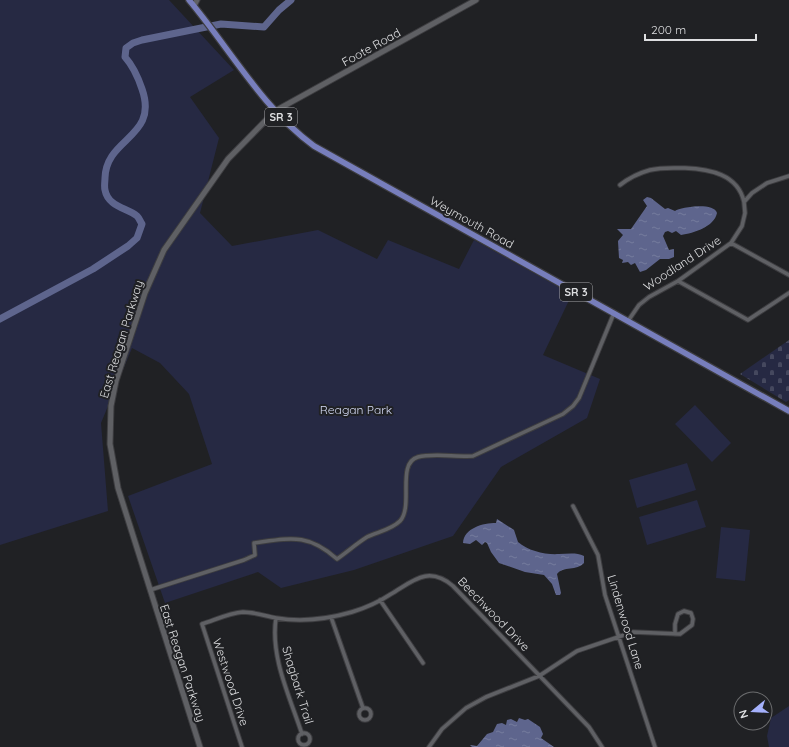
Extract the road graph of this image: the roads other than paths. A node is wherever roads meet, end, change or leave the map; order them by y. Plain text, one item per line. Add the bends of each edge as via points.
1 (189, 0) edge
2 (476, 0) edge
3 (195, 3) edge
4 (275, 111) junction
5 (789, 176) edge
6 (620, 185) dead end
7 (740, 191) junction
8 (752, 193) junction
9 (744, 202) junction
10 (731, 243) junction
11 (789, 275) edge
12 (678, 281) junction
13 (789, 293) edge
14 (614, 313) junction
15 (628, 321) junction
16 (789, 411) edge
17 (573, 506) dead end
18 (150, 590) junction
19 (380, 600) junction
20 (331, 617) junction
21 (276, 618) junction
22 (202, 624) joint
23 (675, 634) junction
24 (619, 636) junction
25 (423, 663) dead end
26 (539, 676) junction
27 (363, 708) dead end
28 (302, 734) dead end
29 (200, 747) edge
30 (242, 747) edge
31 (429, 747) edge
32 (602, 747) edge
33 (655, 747) edge

1 - 3 main road, Weymouth Road / SR 3
2 - 4 street, Foote Road
3 - 4 main road, Weymouth Road / SR 3
4 - 14 main road, Weymouth Road / SR 3 via 298,134 322,151
4 - 18 street, East Reagan Parkway via 228,159 164,250 148,282 116,381 110,420 112,467
5 - 8 street via 767,183
6 - 7 street via 634,176 652,170 697,169 710,170 722,175
7 - 8 street
7 - 9 street
8 - 9 street
9 - 10 street, Woodland Drive via 742,226
10 - 11 street
10 - 12 street, Woodland Drive
12 - 13 street via 748,320
12 - 15 street, Woodland Drive via 643,301
14 - 15 main road, Weymouth Road / SR 3
14 - 18 street via 574,406 563,414 473,456 427,456 413,460 408,465 406,473 406,510 400,520 367,537 337,559 319,545 298,538 254,543 255,555
15 - 16 main road, Weymouth Road / SR 3
17 - 24 street, Lindenwood Lane via 595,547 605,594
18 - 29 street, East Reagan Parkway
19 - 20 street, Beechwood Drive via 353,612
19 - 25 street
19 - 26 street, Beechwood Drive via 415,578 431,576 443,579 453,586
20 - 21 street, Beechwood Drive via 307,620
20 - 27 street
21 - 22 street, Beechwood Drive via 253,613 237,613
21 - 28 street, Shagbark Trail via 276,652
22 - 30 street, Westwood Drive
23 - 23 street via 680,634 692,625 691,613 684,611 678,614
23 - 24 street via 639,631
24 - 26 street via 577,651
24 - 33 street, Lindenwood Lane
26 - 31 street via 486,697 466,708 442,729
26 - 32 street, Beechwood Drive via 589,728

